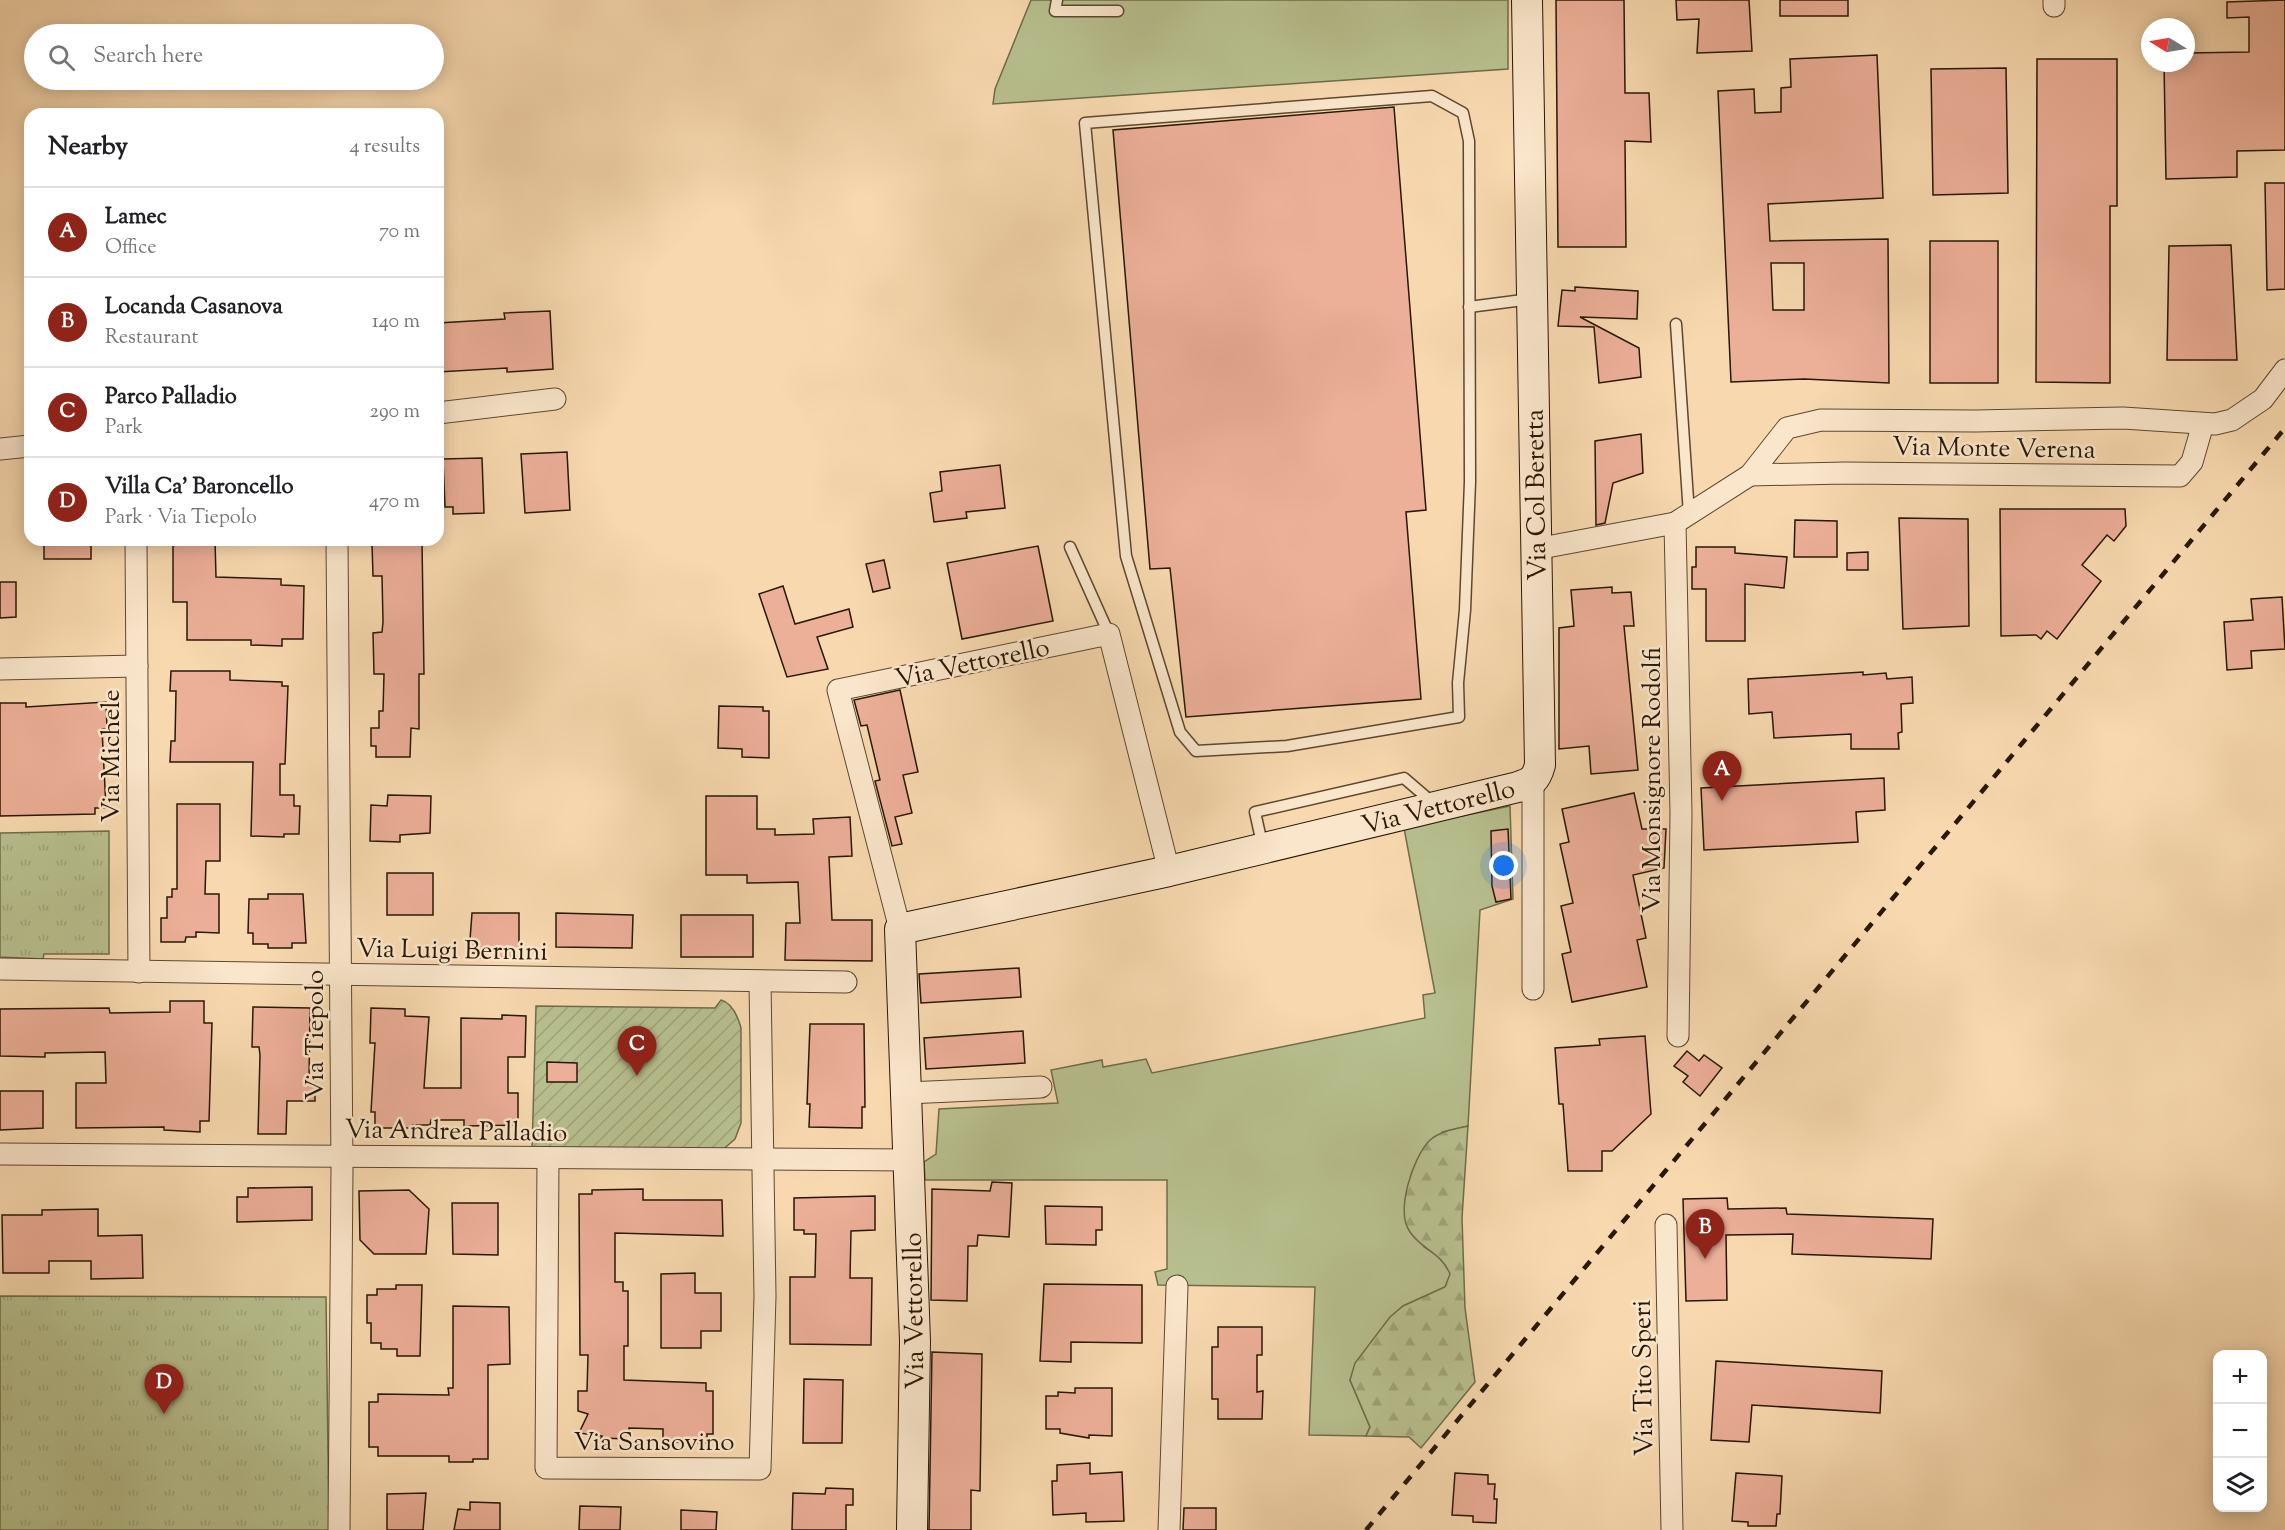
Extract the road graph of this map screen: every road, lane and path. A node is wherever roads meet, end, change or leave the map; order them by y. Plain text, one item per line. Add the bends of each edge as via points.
1 (1056, 0) edge
2 (1527, 0) edge
3 (1118, 11) dead end
4 (1531, 299) junction
5 (1469, 308) junction
6 (1676, 324) dead end
7 (2285, 370) edge
8 (555, 399) dead end
9 (444, 412) edge
10 (2203, 424) junction
11 (24, 447) edge
12 (0, 449) edge
13 (1750, 475) junction
14 (1682, 518) junction
15 (136, 546) edge
16 (338, 546) edge
17 (1070, 547) dead end
18 (1536, 549) junction
19 (1110, 634) junction
20 (137, 666) junction
21 (0, 669) edge
22 (1533, 782) junction
23 (1169, 871) junction
24 (900, 929) junction
25 (0, 969) edge
26 (139, 972) junction
27 (342, 974) junction
28 (760, 982) junction
29 (846, 982) dead end
30 (1533, 989) dead end
31 (1678, 1036) dead end
32 (1041, 1087) dead end
33 (907, 1093) junction
34 (0, 1154) edge
35 (342, 1156) junction
36 (548, 1158) junction
37 (762, 1159) junction
38 (910, 1161) junction
39 (1666, 1225) dead end
40 (1177, 1286) dead end
41 (339, 1530) edge
42 (912, 1530) edge
43 (1169, 1530) edge
44 (1672, 1530) edge

1 - 3 lane via 1055,11
2 - 4 street, Via Col Beretta
4 - 5 lane
4 - 18 street, Via Col Beretta
5 - 5 lane via 1469,141 1463,113 1432,96 1085,123 1126,556 1180,732 1196,751 1287,746 1459,717 1470,482
6 - 14 lane
7 - 10 street, Via Monte Verena via 2263,399 2232,420
8 - 9 street
10 - 13 street, Via Monte Verena via 2123,418 1976,422 1821,420 1787,428
10 - 13 street, Via Monte Verena via 2192,462 2180,476
11 - 12 street
13 - 14 street, Via Monte Verena
14 - 18 street
14 - 31 street, Via Monsignore Rodolfi
15 - 20 street, Via Michele
16 - 27 street, Via Tiepolo
17 - 19 lane
18 - 22 street, Via Col Beretta via 1540,765
19 - 23 street
19 - 24 street, Via Vettorello via 838,690
20 - 21 street
20 - 26 street, Via Michele
22 - 23 street, Via Vettorello
22 - 30 street, Via Col Beretta
23 - 24 street, Via Vettorello
24 - 33 street, Via Vettorello
25 - 26 street, Via Luigi Bernini
26 - 27 street, Via Luigi Bernini
27 - 28 street, Via Luigi Bernini
27 - 35 street, Via Tiepolo
28 - 29 street, Via Luigi Bernini
28 - 37 street
32 - 33 street
33 - 38 street, Via Vettorello
34 - 35 street, Via Andrea Palladio
35 - 36 street, Via Andrea Palladio
35 - 41 street, Via Tiepolo
36 - 37 street, Via Andrea Palladio
36 - 37 street, Via Sansovino via 546,1468 760,1469 765,1296
37 - 38 street, Via Andrea Palladio
38 - 42 street, Via Vettorello via 915,1341
39 - 44 street, Via Tito Speri
40 - 43 street

